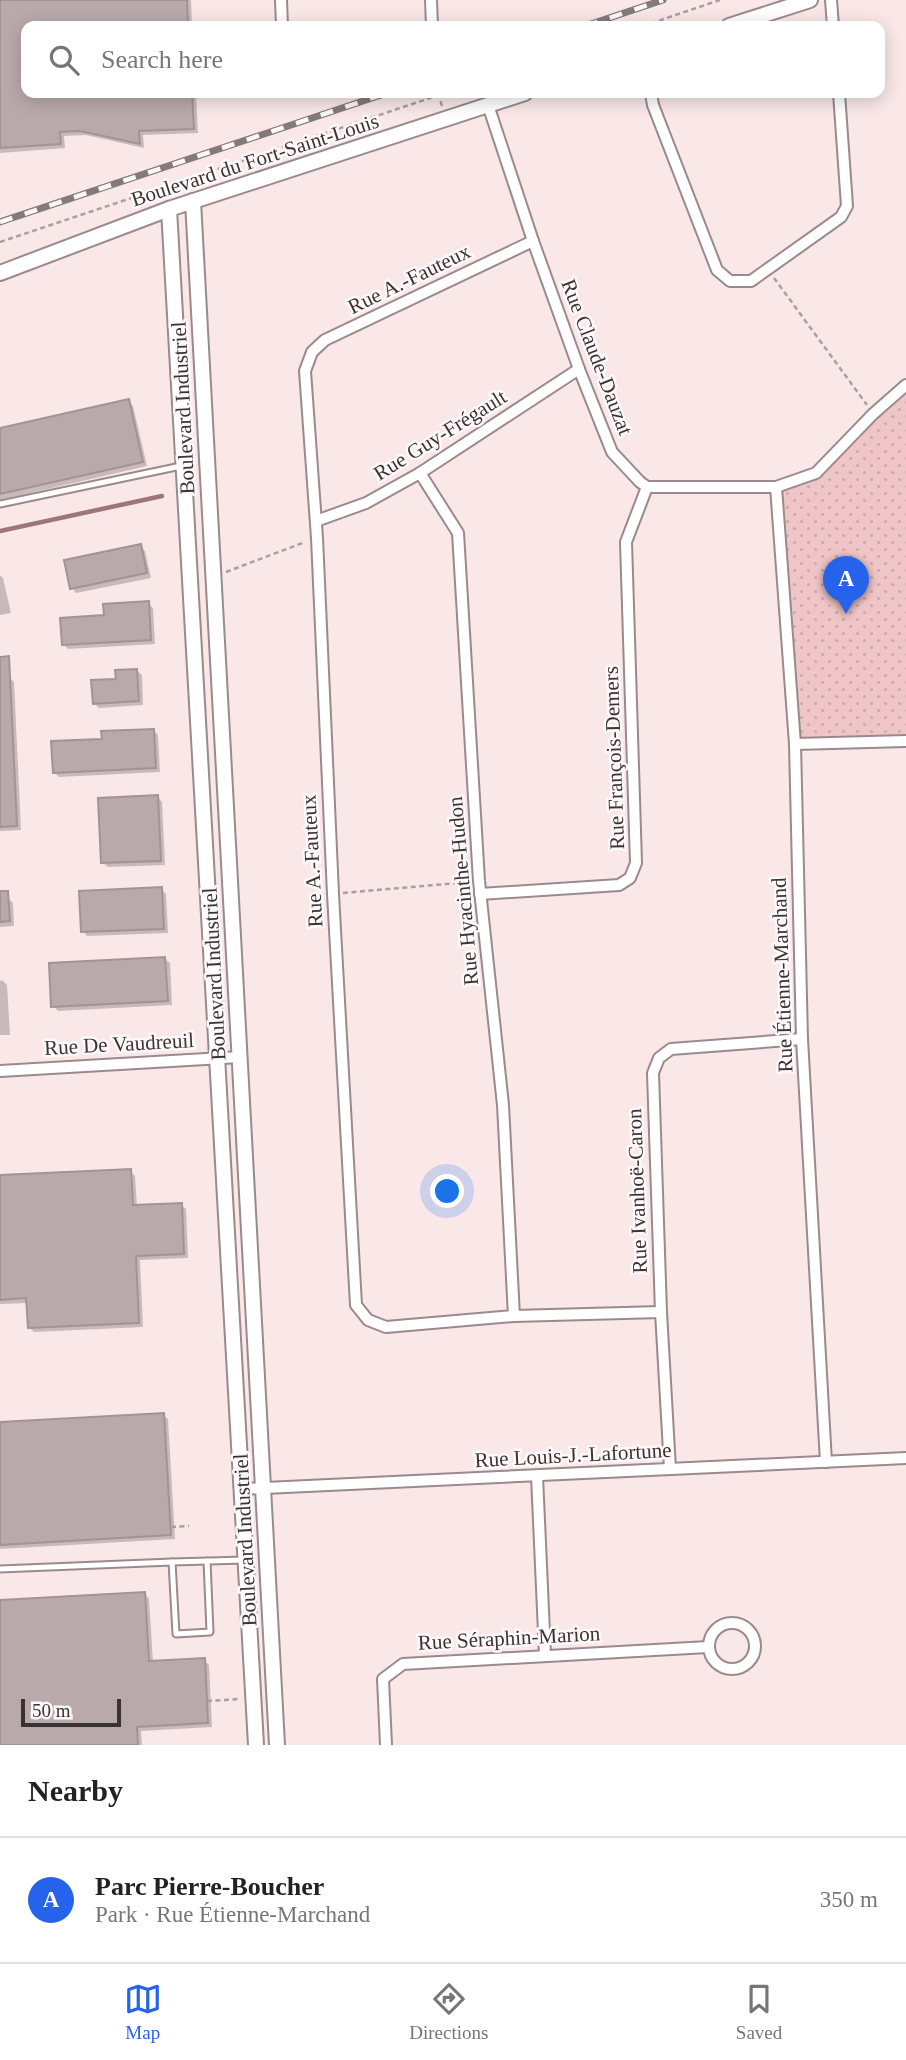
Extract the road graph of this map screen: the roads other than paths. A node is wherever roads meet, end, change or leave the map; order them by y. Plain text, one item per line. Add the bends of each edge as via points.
1 (281, 0) edge
2 (431, 0) edge
3 (810, 0) edge
4 (831, 0) edge
5 (282, 21) edge
6 (432, 21) edge
7 (745, 21) edge
8 (833, 21) edge
9 (510, 98) edge
10 (652, 98) edge
11 (839, 98) edge
12 (488, 105) junction
13 (193, 201) junction
14 (169, 209) junction
15 (533, 241) junction
16 (0, 273) edge
17 (579, 369) junction
18 (906, 385) edge
19 (184, 470) junction
20 (208, 473) junction
21 (420, 473) junction
22 (647, 487) junction
23 (776, 487) junction
24 (0, 504) edge
25 (316, 521) junction
26 (211, 530) junction
27 (187, 531) junction
28 (218, 654) junction
29 (194, 655) junction
30 (906, 741) edge
31 (795, 744) junction
32 (202, 784) junction
33 (225, 785) junction
34 (230, 871) junction
35 (206, 872) junction
36 (480, 894) junction
37 (209, 926) junction
38 (233, 926) junction
39 (802, 1040) junction
40 (240, 1057) junction
41 (217, 1058) junction
42 (0, 1071) edge
43 (661, 1312) junction
44 (514, 1316) junction
45 (258, 1385) junction
46 (235, 1387) junction
47 (906, 1458) edge
48 (826, 1462) junction
49 (670, 1469) junction
50 (537, 1476) junction
51 (241, 1489) junction
52 (263, 1489) junction
53 (245, 1560) junction
54 (207, 1561) junction
55 (172, 1562) junction
56 (0, 1569) edge
57 (708, 1647) junction
58 (545, 1655) junction
59 (256, 1745) edge
60 (277, 1745) edge
61 (386, 1745) edge

1 - 5 street
2 - 6 street
3 - 7 street
4 - 8 street
9 - 12 street, Boulevard du Fort-Saint-Louis
10 - 11 street via 717,270 730,281 751,281 841,217 847,206
12 - 13 street, Boulevard du Fort-Saint-Louis
12 - 15 street, Rue Claude-Dauzat
13 - 14 street, Boulevard du Fort-Saint-Louis
13 - 20 street, Boulevard Industriel
14 - 16 street, Boulevard du Fort-Saint-Louis
14 - 19 street, Boulevard Industriel
15 - 17 street, Rue Claude-Dauzat
15 - 25 street, Rue A.-Fauteux via 325,340 312,352 305,371
17 - 21 street, Rue Guy-Frégault
17 - 22 street, Rue Claude-Dauzat via 612,452
18 - 23 street via 816,473
19 - 20 street
19 - 24 lane
19 - 27 street, Boulevard Industriel
20 - 26 street, Boulevard Industriel
21 - 25 street, Rue Guy-Frégault via 366,503
21 - 36 street, Rue Hyacinthe-Hudon via 457,533
22 - 23 street
22 - 36 street, Rue François-Demers via 626,542 636,863 630,878 619,885
23 - 31 street, Rue Étienne-Marchand
25 - 44 street, Rue A.-Fauteux via 356,1305 368,1320 386,1326
26 - 27 street
26 - 28 street, Boulevard Industriel
27 - 29 street, Boulevard Industriel
28 - 29 street
28 - 33 street, Boulevard Industriel
29 - 32 street, Boulevard Industriel
30 - 31 street
31 - 39 street, Rue Étienne-Marchand
32 - 33 street
32 - 35 street, Boulevard Industriel
33 - 34 street, Boulevard Industriel
34 - 35 street
34 - 38 street, Boulevard Industriel
35 - 37 street, Boulevard Industriel
36 - 44 street, Rue Hyacinthe-Hudon via 503,1105
37 - 38 street
37 - 41 street, Boulevard Industriel
38 - 40 street, Boulevard Industriel
39 - 43 street, Rue Ivanhoë-Caron via 671,1049 659,1058 653,1073
39 - 48 street, Rue Étienne-Marchand
40 - 41 street, Rue De Vaudreuil
40 - 45 street, Boulevard Industriel
41 - 42 street, Rue De Vaudreuil
41 - 46 street, Boulevard Industriel
43 - 44 street, Rue A.-Fauteux
43 - 49 street, Rue Ivanhoë-Caron
45 - 46 street
45 - 52 street, Boulevard Industriel
46 - 51 street, Boulevard Industriel
47 - 48 street, Rue Louis-J.-Lafortune
48 - 49 street, Rue Louis-J.-Lafortune
49 - 50 street, Rue Louis-J.-Lafortune
50 - 52 street, Rue Louis-J.-Lafortune
50 - 58 street
51 - 52 street, Rue Louis-J.-Lafortune
51 - 53 street, Boulevard Industriel
52 - 60 street, Boulevard Industriel
53 - 54 lane
53 - 59 street, Boulevard Industriel
54 - 55 lane
54 - 55 lane via 210,1632 176,1634
55 - 56 lane
57 - 57 street via 713,1632 734,1623 748,1630 755,1644 751,1659 732,1670 713,1661
57 - 58 street, Rue Séraphin-Marion
58 - 61 street, Rue Séraphin-Marion via 403,1664 383,1679

